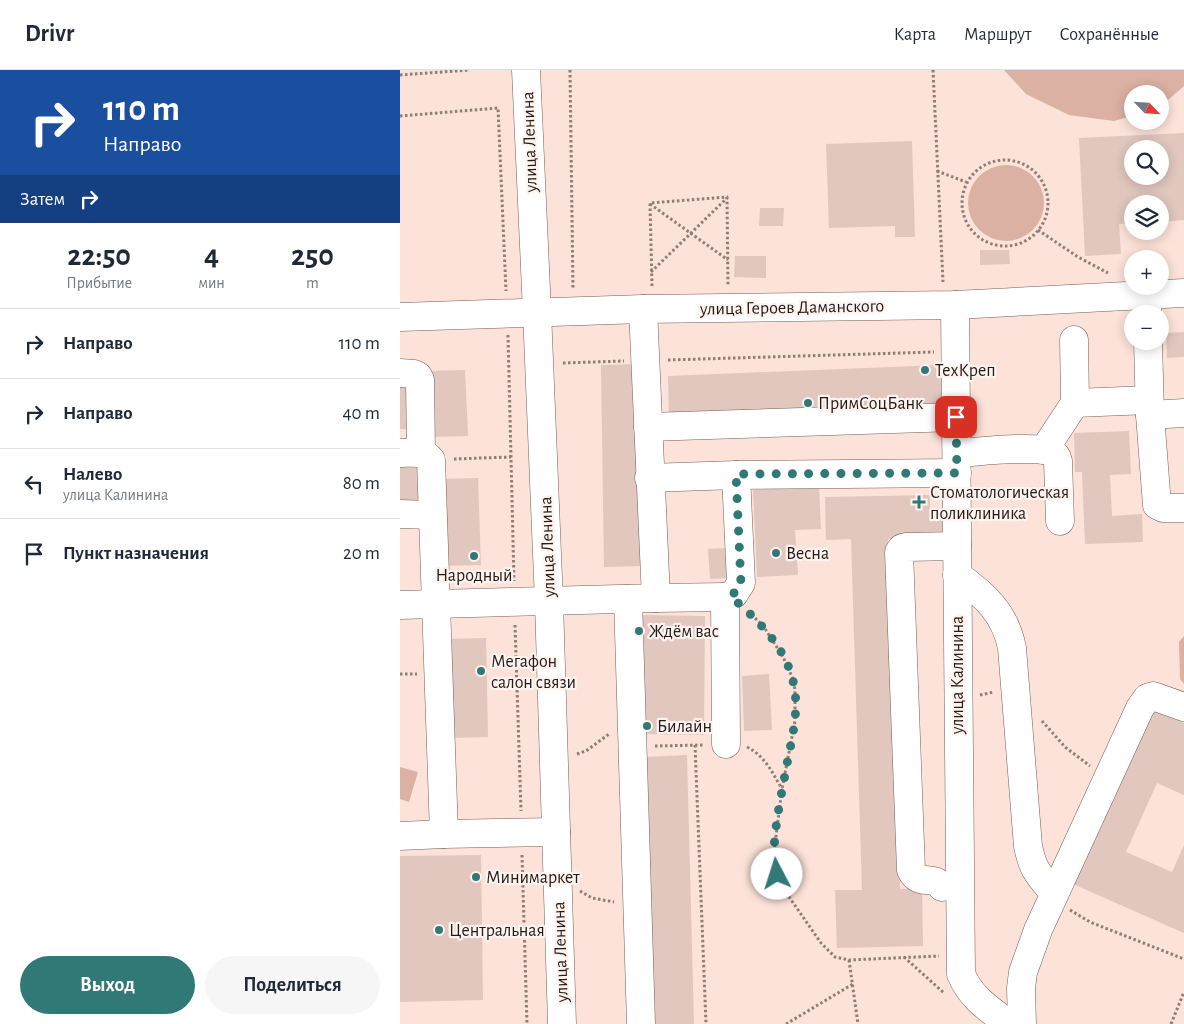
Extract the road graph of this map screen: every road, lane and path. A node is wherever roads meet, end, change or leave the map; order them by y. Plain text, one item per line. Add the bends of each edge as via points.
1 (470, 70) edge
2 (526, 70) edge
3 (570, 70) edge
4 (933, 70) edge
5 (400, 75) edge
6 (400, 116) edge
7 (937, 172) junction
8 (966, 182) junction
9 (727, 197) junction
10 (650, 204) junction
11 (1038, 230) junction
12 (691, 233) junction
13 (728, 260) junction
14 (651, 272) junction
15 (1114, 276) dead end
16 (729, 292) dead end
17 (1184, 294) edge
18 (573, 295) dead end
19 (949, 295) junction
20 (647, 302) junction
21 (1148, 304) edge
22 (537, 312) junction
23 (507, 313) junction
24 (400, 317) edge
25 (1074, 340) dead end
26 (1148, 350) edge
27 (956, 351) junction
28 (562, 354) dead end
29 (645, 360) junction
30 (563, 363) junction
31 (400, 373) edge
32 (563, 373) dead end
33 (1076, 403) junction
34 (1150, 408) junction
35 (1184, 413) edge
36 (956, 417) junction
37 (648, 427) junction
38 (1044, 450) junction
39 (417, 455) edge
40 (510, 457) junction
41 (957, 463) junction
42 (736, 474) junction
43 (650, 478) junction
44 (1184, 508) edge
45 (400, 514) edge
46 (432, 515) junction
47 (1060, 521) dead end
48 (957, 546) junction
49 (957, 575) junction
50 (728, 597) junction
51 (656, 598) junction
52 (628, 599) junction
53 (549, 602) junction
54 (514, 603) junction
55 (400, 605) edge
56 (436, 605) junction
57 (1184, 707) edge
58 (632, 737) junction
59 (726, 744) junction
60 (695, 745) junction
61 (573, 746) dead end
62 (782, 789) junction
63 (556, 832) junction
64 (444, 834) junction
65 (521, 834) junction
66 (400, 836) edge
67 (942, 887) dead end
68 (1054, 893) junction
69 (578, 899) dead end
70 (637, 901) junction
71 (960, 954) junction
72 (1184, 959) edge
73 (849, 960) junction
74 (853, 984) junction
75 (1184, 992) edge
76 (527, 1024) edge
77 (562, 1024) edge
78 (641, 1024) edge
79 (706, 1024) edge
80 (786, 1024) edge
81 (858, 1024) edge
82 (1009, 1024) edge
83 (1022, 1024) edge
84 (1171, 1024) edge

1 - 5 path
2 - 22 main road, улица Ленина
3 - 18 path
4 - 7 path
6 - 23 path via 498,108
7 - 8 path
7 - 19 path
8 - 11 path via 962,212 978,237 1003,246 1029,239
8 - 11 path via 988,162 1003,159 1031,168 1046,191 1048,204
9 - 10 path
9 - 12 path
9 - 13 path
10 - 12 path
10 - 14 path
11 - 15 path
12 - 13 path
12 - 14 path
13 - 16 path
14 - 20 path
17 - 21 main road, улица Героев Даманского
19 - 20 main road, улица Героев Даманского
19 - 21 main road, улица Героев Даманского
19 - 27 main road, улица Калинина
20 - 22 main road, улица Героев Даманского
20 - 29 main road
22 - 23 main road, улица Героев Даманского
22 - 53 main road, улица Ленина
23 - 24 main road, улица Героев Даманского
23 - 40 path
25 - 33 main road
26 - 34 main road
27 - 29 path
27 - 36 main road, улица Калинина
28 - 30 path
29 - 30 path
29 - 37 main road
30 - 32 path
31 - 39 main road via 414,374 420,380
33 - 34 main road
33 - 38 main road
34 - 35 main road
34 - 44 main road via 1157,504 1164,508
36 - 37 main road
36 - 41 main road, улица Калинина
37 - 43 main road
38 - 41 main road
38 - 47 main road via 1057,456
39 - 40 path
39 - 46 main road
40 - 54 path
41 - 42 main road
41 - 48 main road, улица Калинина
42 - 43 main road
42 - 50 main road via 741,584
43 - 51 main road
45 - 46 main road
46 - 56 main road
48 - 49 main road, улица Калинина
48 - 67 main road via 906,547 899,552 911,870 918,879 935,880
49 - 68 main road via 992,604 1008,632 1028,846 1036,873
49 - 71 main road, улица Калинина
50 - 51 main road
50 - 59 main road
50 - 62 path via 764,627 793,679 795,721
51 - 52 main road
52 - 53 main road
52 - 58 main road
53 - 54 main road
53 - 63 main road, улица Ленина
54 - 56 main road
54 - 65 path
55 - 56 main road
56 - 64 main road
57 - 68 main road via 1153,696 1147,698 1140,708
58 - 60 path
58 - 61 path via 620,728 586,751 574,755
58 - 70 main road
59 - 60 path
59 - 62 path via 745,746 757,752 769,765
60 - 79 path
62 - 73 path via 774,852 777,874 821,943 835,957
63 - 65 main road
63 - 77 main road, улица Ленина
64 - 65 main road
64 - 66 main road
65 - 76 path
68 - 72 path via 1067,908 1090,922
68 - 83 main road via 1023,972
69 - 70 path via 577,889 601,900
70 - 78 main road
71 - 73 path
71 - 82 main road, улица Калинина via 961,974 966,987 976,1000
73 - 74 path
74 - 80 path
74 - 81 path
75 - 84 path

